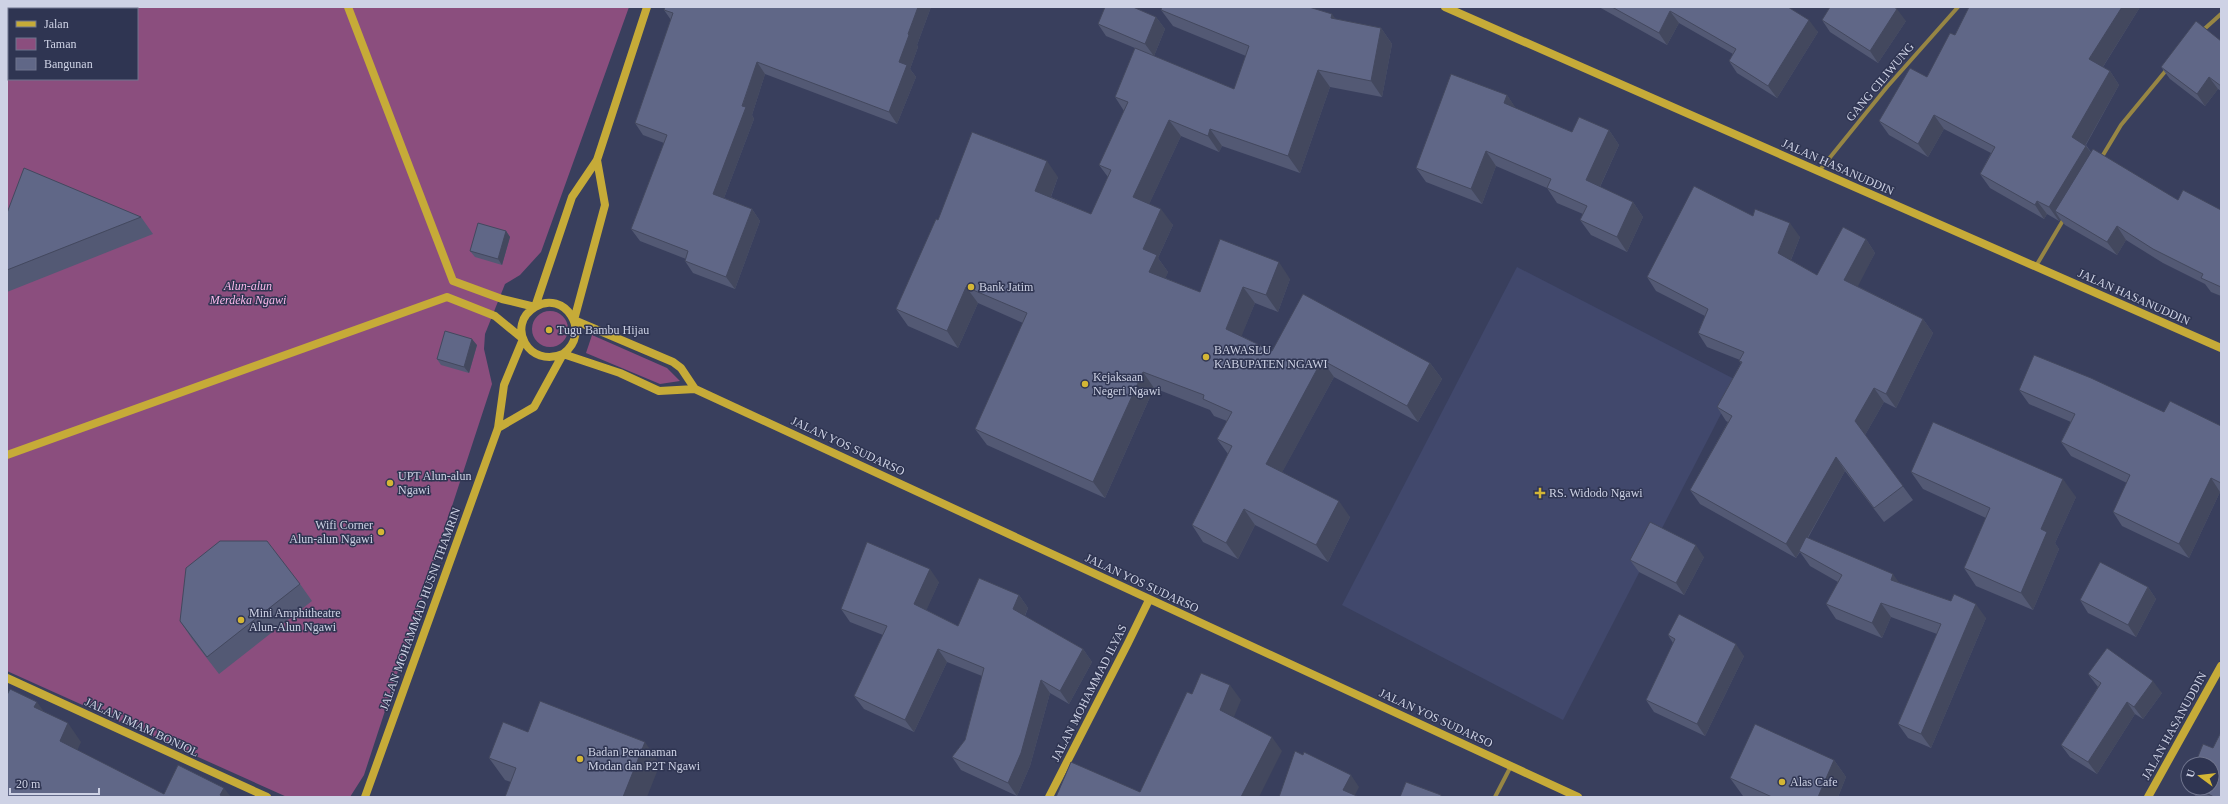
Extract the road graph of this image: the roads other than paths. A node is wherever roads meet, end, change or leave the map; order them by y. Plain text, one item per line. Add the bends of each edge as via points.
1 (348, 7) edge
2 (647, 7) edge
3 (1445, 7) edge
4 (1958, 7) edge
5 (2221, 14) edge
6 (2195, 38) edge
7 (2170, 66) edge
8 (597, 160) junction
9 (2096, 165) edge
10 (1819, 171) junction
11 (2068, 213) edge
12 (2036, 267) junction
13 (535, 307) junction
14 (574, 320) junction
15 (523, 339) junction
16 (2221, 348) edge
17 (563, 354) junction
18 (696, 388) junction
19 (498, 428) junction
20 (7, 455) edge
21 (1149, 600) junction
22 (2221, 666) edge
23 (7, 678) edge
24 (1511, 766) junction
25 (267, 797) edge
26 (365, 797) edge
27 (1048, 797) edge
28 (1495, 797) edge
29 (1578, 797) edge
30 (2148, 797) edge

1 - 13 main road via 453,281 502,299
2 - 8 main road
3 - 10 main road, JALAN HASANUDDIN
4 - 10 street, GANG CILIWUNG via 1887,87
5 - 6 street
7 - 9 street via 2121,125
8 - 13 main road via 572,196
8 - 14 main road via 605,206
10 - 12 main road, JALAN HASANUDDIN
11 - 12 street
12 - 16 main road, JALAN HASANUDDIN
13 - 14 main road via 555,303 566,309
13 - 15 main road via 525,317
14 - 17 main road via 575,339
14 - 18 main road, JALAN YOS SUDARSO via 673,362 681,368
15 - 17 main road via 536,354 550,358
15 - 19 main road, JALAN MOHAMMAD HUSNI THAMRIN via 504,385
15 - 20 main road via 495,316 447,297
17 - 18 main road, JALAN YOS SUDARSO via 620,373 659,391
17 - 19 main road via 534,407
18 - 21 main road, JALAN YOS SUDARSO
19 - 26 main road, JALAN MOHAMMAD HUSNI THAMRIN
21 - 24 main road, JALAN YOS SUDARSO
21 - 27 main road, JALAN MOHAMMAD ILYAS
22 - 30 main road, JALAN HASANUDDIN
23 - 25 main road, JALAN IMAM BONJOL
24 - 28 street
24 - 29 main road, JALAN YOS SUDARSO

